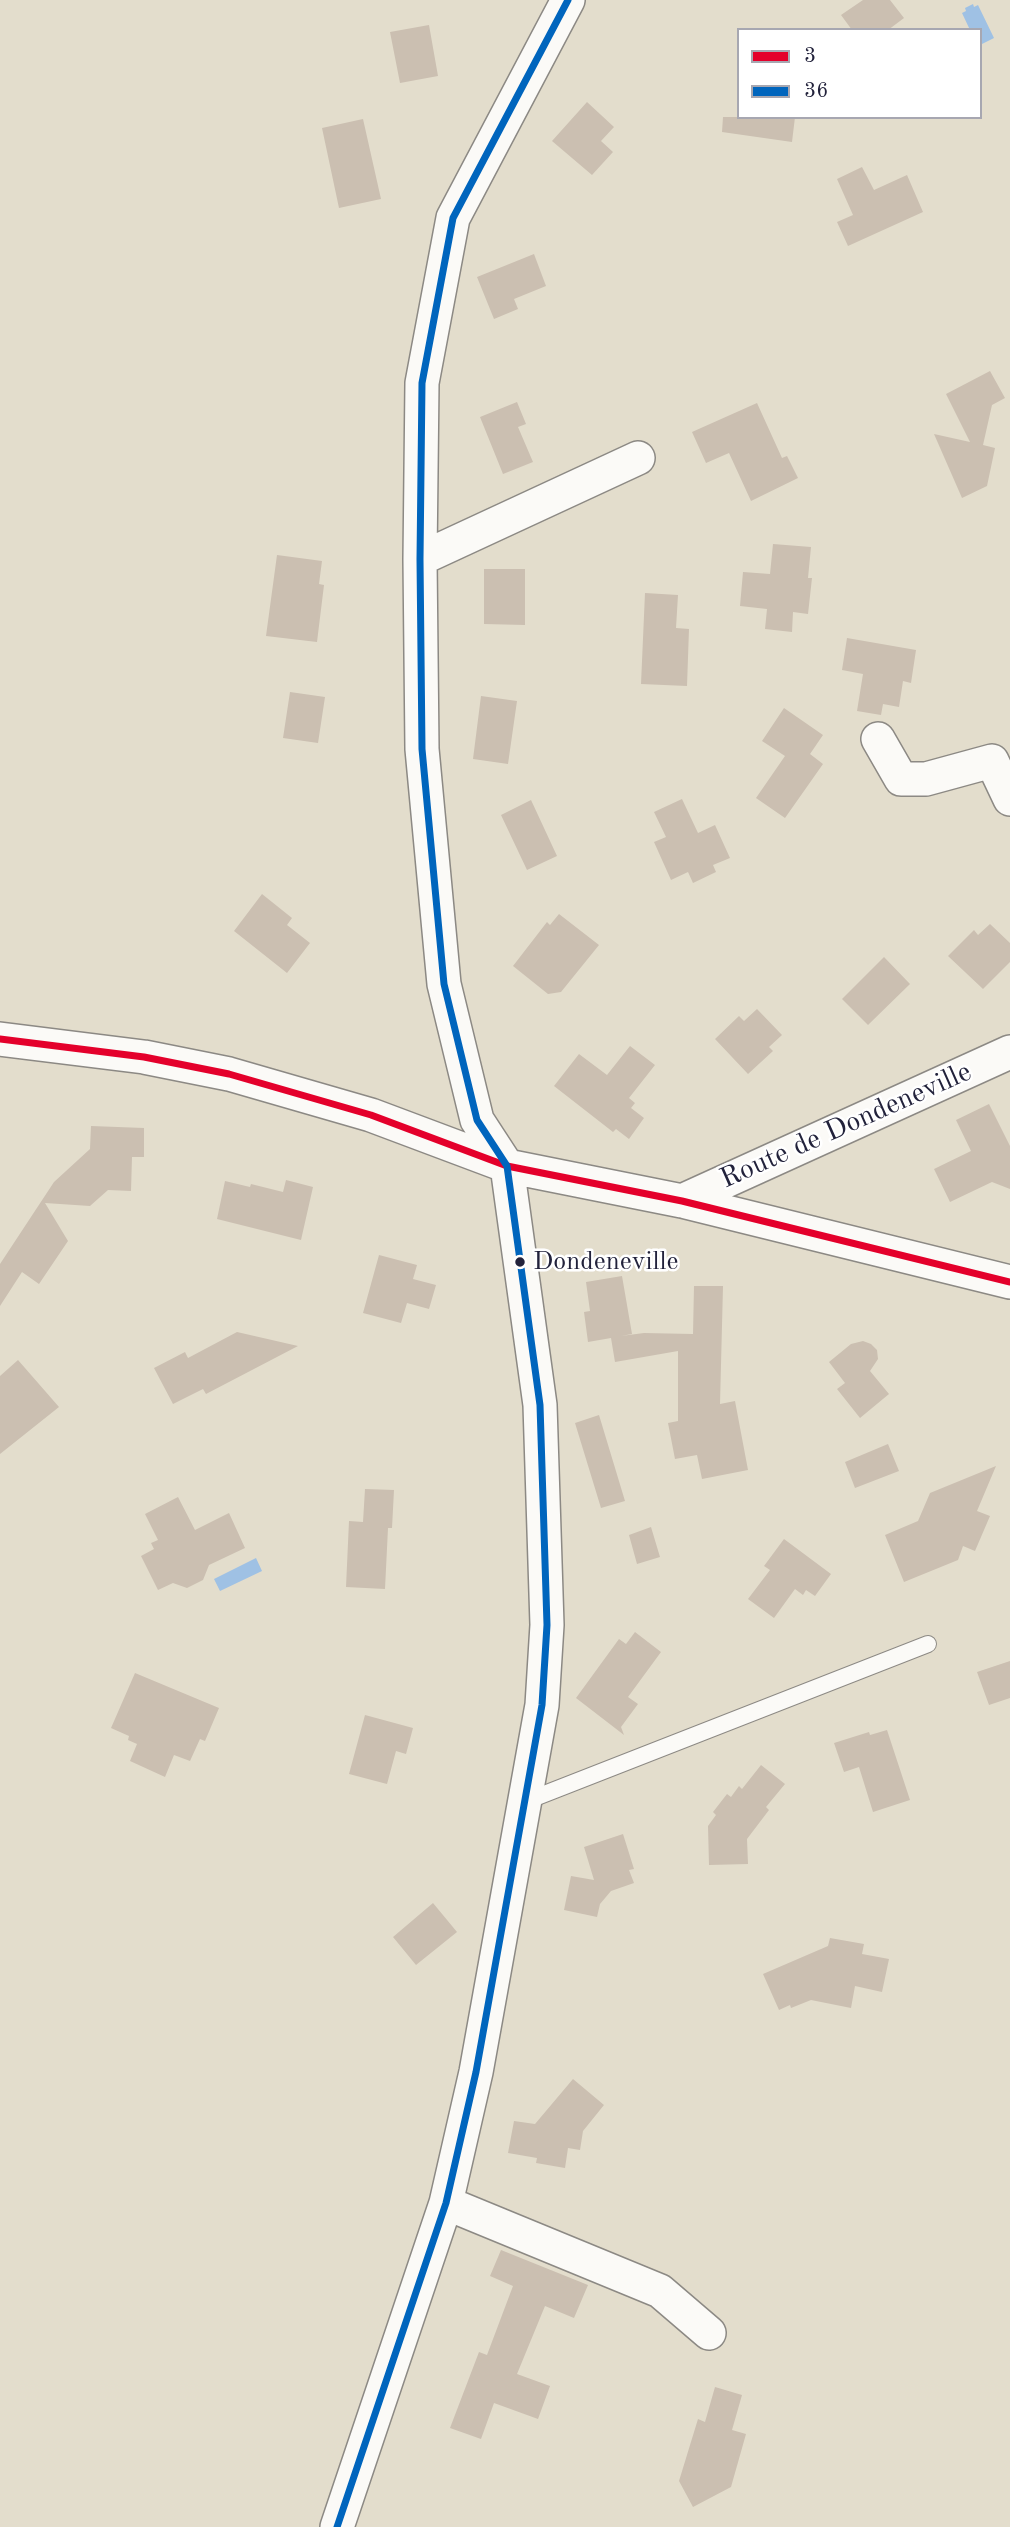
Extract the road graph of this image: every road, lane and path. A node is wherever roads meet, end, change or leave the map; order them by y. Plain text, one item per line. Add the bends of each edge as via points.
1 (568, 0) edge
2 (638, 458) dead end
3 (420, 559) junction
4 (878, 739) dead end
5 (1010, 799) edge
6 (0, 1039) edge
7 (1010, 1052) edge
8 (507, 1166) junction
9 (682, 1200) junction
10 (1010, 1282) edge
11 (928, 1644) dead end
12 (524, 1802) junction
13 (446, 2203) junction
14 (709, 2333) dead end
15 (337, 2527) edge

1 - 3 street via 453,218 422,383
2 - 3 street
3 - 8 street via 422,749 444,984 477,1120
4 - 5 street via 901,779 926,779 992,761
6 - 8 street via 144,1057 229,1074 371,1115
7 - 9 street, Route de Dondeneville
8 - 9 street
8 - 12 street via 540,1405 547,1625 542,1705
9 - 10 street
11 - 12 lane
12 - 13 street via 476,2071
13 - 14 street via 660,2291
13 - 15 street

